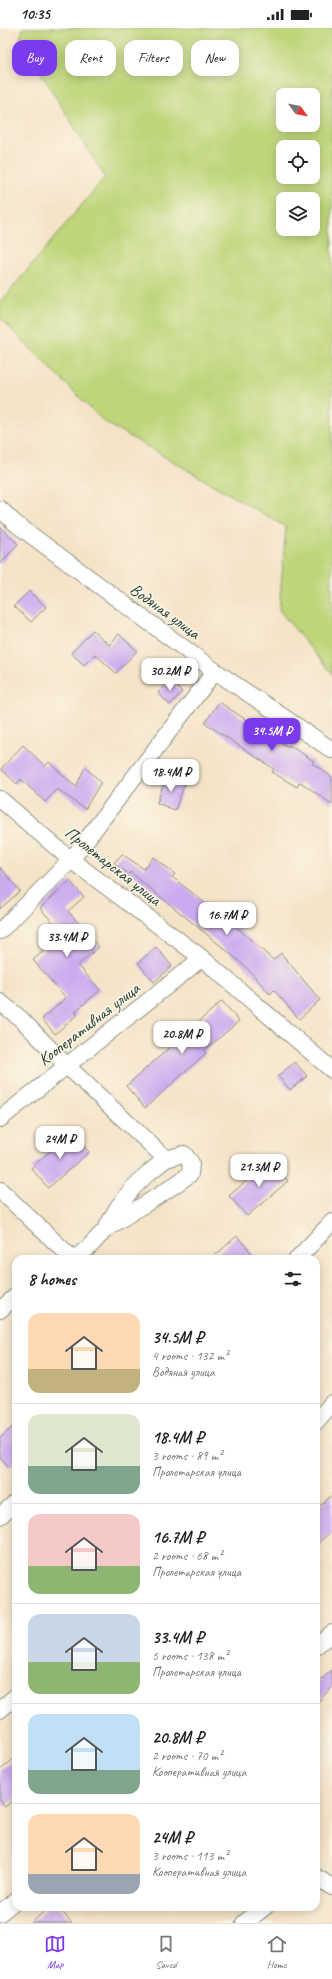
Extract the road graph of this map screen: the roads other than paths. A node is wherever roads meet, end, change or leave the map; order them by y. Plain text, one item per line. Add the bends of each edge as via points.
1 (0, 510) edge
2 (215, 671) junction
3 (332, 750) edge
4 (0, 799) edge
5 (72, 860) junction
6 (0, 931) edge
7 (202, 958) junction
8 (0, 1002) edge
9 (66, 1065) junction
10 (332, 1070) edge
11 (0, 1119) edge
12 (166, 1159) junction
13 (0, 1190) edge
14 (332, 1222) edge
15 (105, 1230) junction
16 (70, 1255) edge
17 (79, 1255) edge
18 (301, 1255) edge
19 (12, 1300) edge
20 (0, 1310) edge
21 (332, 1403) edge
22 (320, 1417) edge
23 (12, 1506) edge
24 (0, 1516) edge
25 (332, 1633) edge
26 (320, 1643) edge
27 (12, 1700) edge
28 (0, 1710) edge
29 (320, 1880) edge
30 (332, 1887) edge
31 (12, 1904) edge
32 (259, 1911) edge
33 (0, 1914) edge
34 (244, 1923) edge

1 - 2 street, Водяная улица
2 - 3 street, Водяная улица
2 - 5 street
4 - 5 street, Пролетарская улица
5 - 6 street
5 - 7 street, Пролетарская улица
7 - 9 street, Кооперативная улица
7 - 10 street, Пролетарская улица
8 - 9 street
9 - 11 street, Кооперативная улица
9 - 12 street
12 - 15 street via 132,1190 118,1207
12 - 15 street via 184,1154 191,1163 190,1174
13 - 16 street
14 - 18 street
15 - 17 street
19 - 20 street
21 - 22 street
23 - 24 street
25 - 26 street
27 - 28 street
29 - 30 street
31 - 33 street
32 - 34 street

